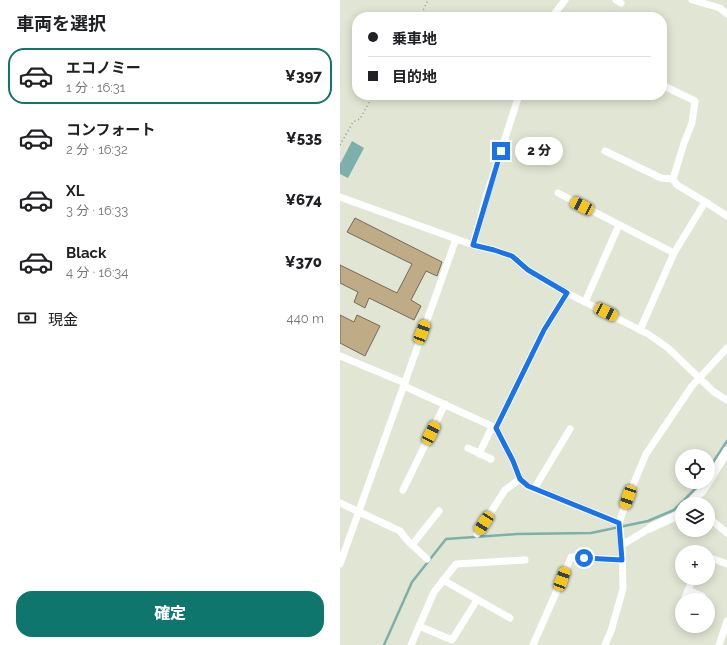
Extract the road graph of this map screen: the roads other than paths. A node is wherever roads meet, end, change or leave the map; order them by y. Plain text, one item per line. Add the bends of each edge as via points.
1 (565, 0) edge
2 (692, 0) edge
3 (557, 12) edge
4 (727, 14) edge
5 (667, 87) edge
6 (517, 100) edge
7 (605, 151) dead end
8 (673, 179) junction
9 (558, 193) dead end
10 (340, 197) edge
11 (705, 202) junction
12 (727, 216) edge
13 (619, 225) junction
14 (456, 239) junction
15 (473, 245) junction
16 (674, 253) junction
17 (567, 293) junction
18 (585, 302) junction
19 (640, 330) junction
20 (727, 348) edge
21 (340, 356) edge
22 (700, 378) junction
23 (404, 384) junction
24 (727, 400) edge
25 (445, 404) junction
26 (496, 428) junction
27 (570, 429) dead end
28 (468, 448) dead end
29 (727, 452) edge
30 (479, 454) junction
31 (491, 460) dead end
32 (715, 471) edge
33 (520, 479) junction
34 (534, 489) junction
35 (703, 489) edge
36 (402, 490) dead end
37 (696, 497) edge
38 (340, 504) edge
39 (439, 511) dead end
40 (359, 512) junction
41 (675, 516) edge
42 (715, 524) edge
43 (619, 525) junction
44 (650, 528) joint
45 (727, 533) edge
46 (477, 534) dead end
47 (412, 545) junction
48 (622, 545) junction
49 (427, 559) dead end
50 (525, 560) dead end
51 (622, 560) junction
52 (715, 560) edge
53 (340, 564) edge
54 (727, 564) edge
55 (443, 580) junction
56 (690, 585) edge
57 (688, 590) junction
58 (687, 593) edge
59 (695, 593) edge
60 (477, 600) junction
61 (510, 618) dead end
62 (727, 621) edge
63 (419, 626) junction
64 (411, 645) edge
65 (533, 645) edge
66 (605, 645) edge
67 (720, 645) edge

1 - 3 street
2 - 4 street via 720,8
5 - 8 street via 695,101 692,123
6 - 15 street
7 - 8 street via 662,178
8 - 11 street via 677,185
9 - 13 street
10 - 14 street
11 - 12 street
11 - 16 street
13 - 16 street
13 - 18 street
14 - 15 street
14 - 23 street
15 - 17 street via 512,256 528,270
16 - 19 street
17 - 18 street
17 - 26 street via 544,330
18 - 19 street
19 - 22 street via 668,348
20 - 22 street
21 - 23 street
22 - 24 street via 714,392
22 - 43 street via 646,454
23 - 25 street
23 - 40 street
25 - 26 street
25 - 36 street
26 - 30 street via 490,431
26 - 33 street
27 - 34 street
28 - 30 street
29 - 32 street
30 - 31 street
33 - 34 street
33 - 46 street via 505,490
34 - 43 street
35 - 37 street
38 - 40 street
39 - 47 street
40 - 47 street via 400,531
40 - 53 street
41 - 44 street
42 - 45 street
43 - 48 street
44 - 48 street
47 - 49 street
48 - 51 street
50 - 55 street via 456,564
51 - 65 street via 571,557
51 - 66 street via 623,589
52 - 54 street
55 - 60 street
55 - 63 street via 434,592
56 - 57 street
57 - 58 street
57 - 59 street
60 - 61 street
60 - 63 street via 452,640
62 - 67 street
63 - 64 street

